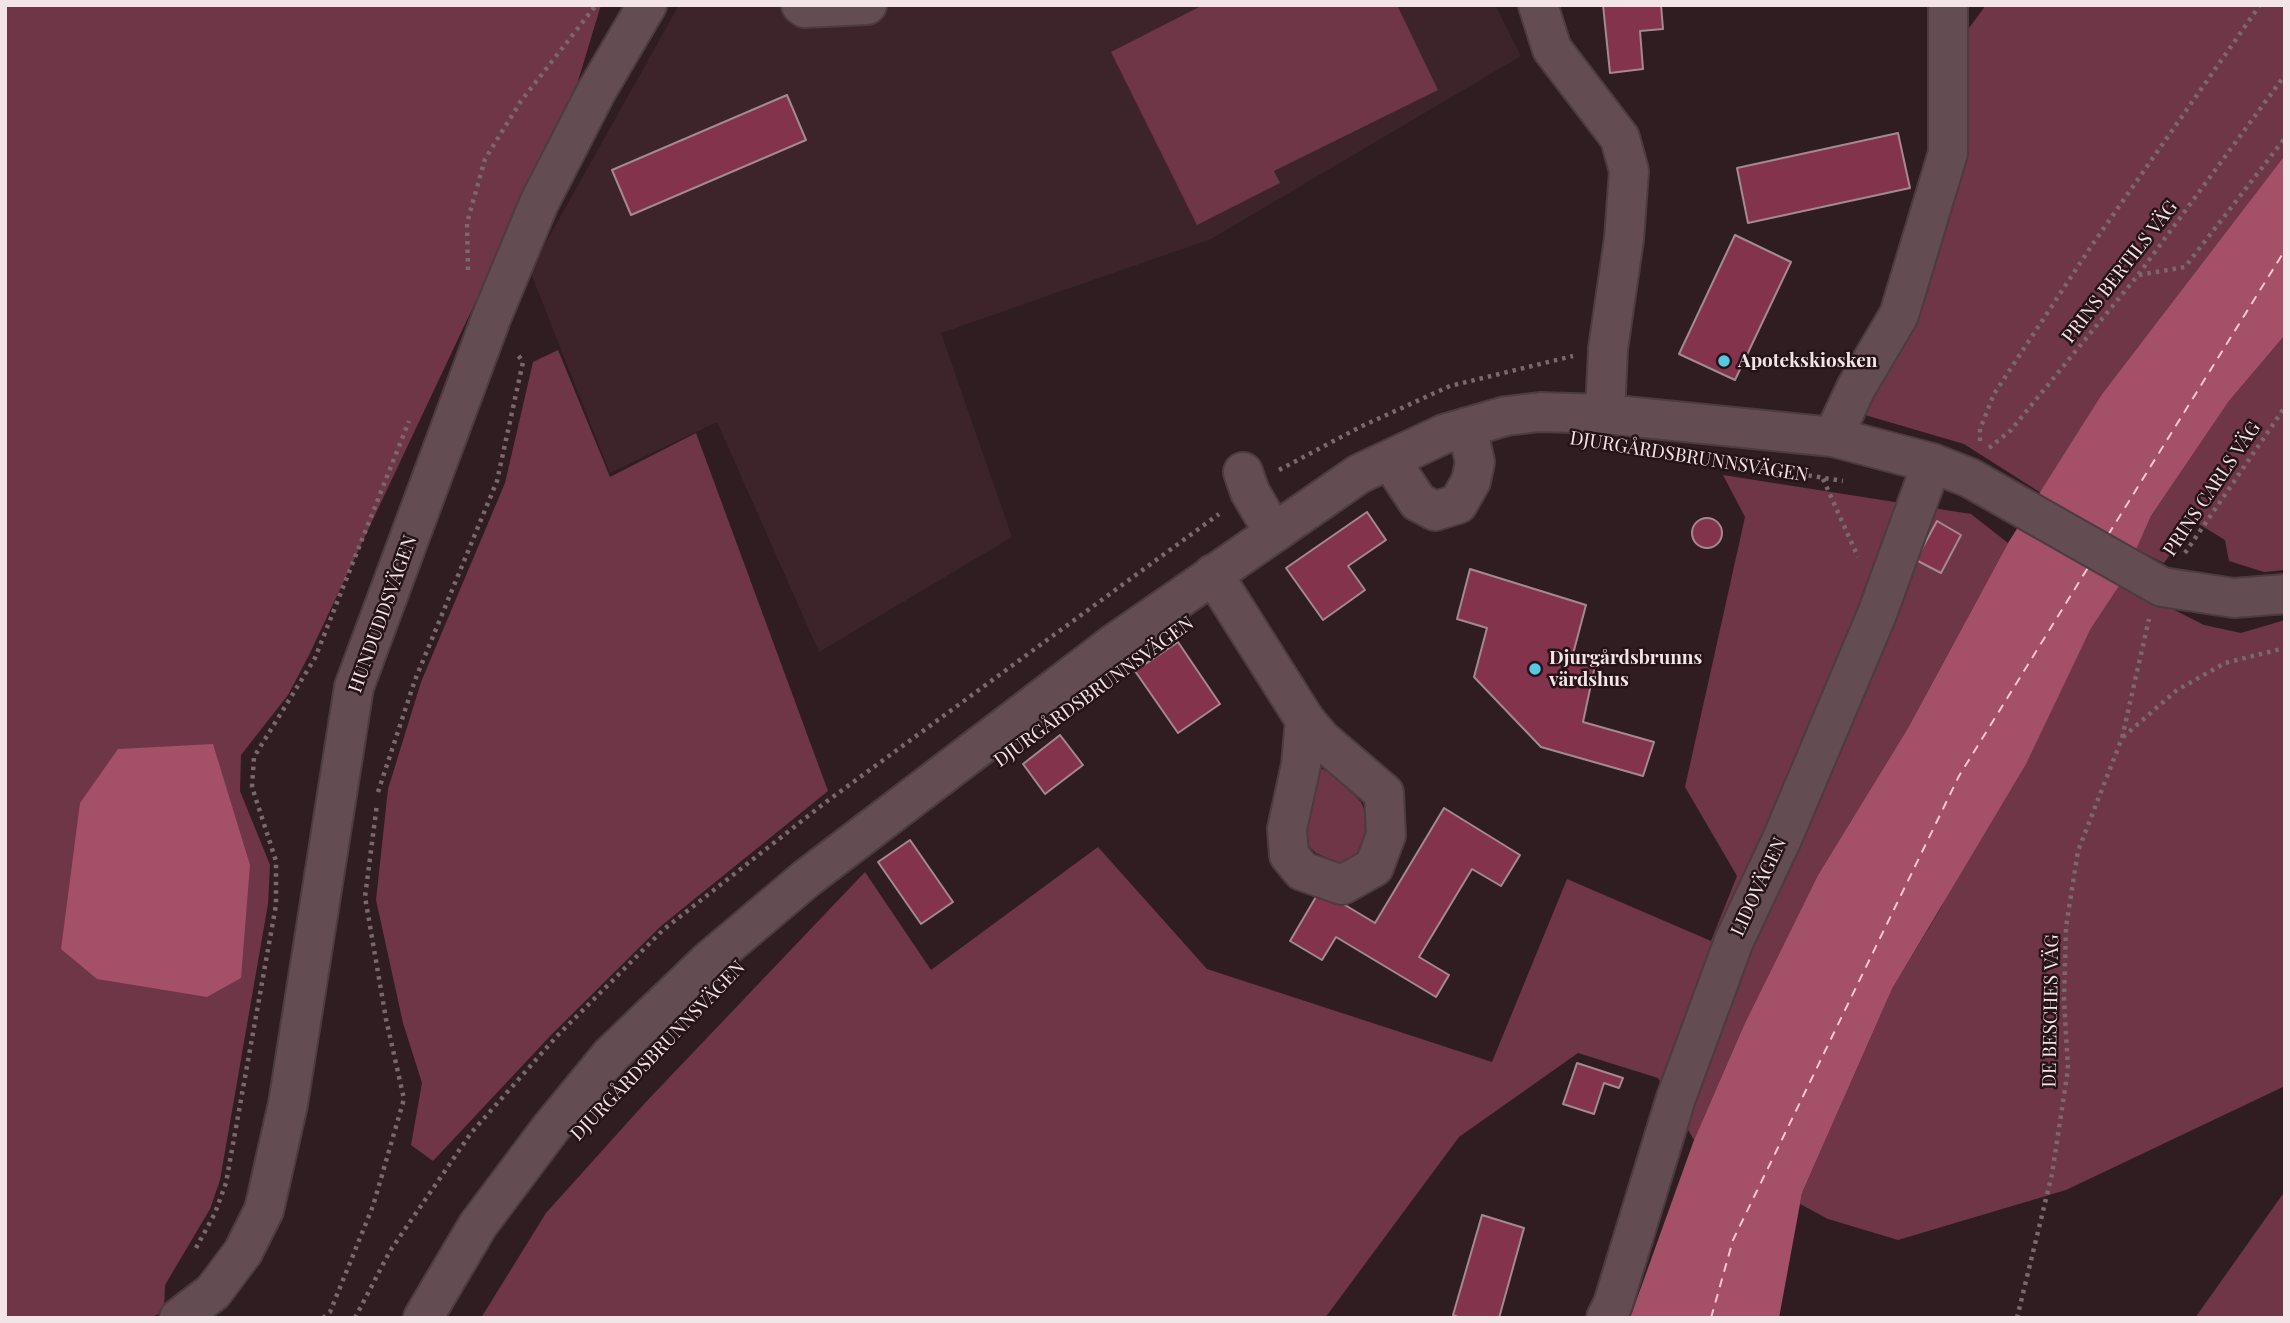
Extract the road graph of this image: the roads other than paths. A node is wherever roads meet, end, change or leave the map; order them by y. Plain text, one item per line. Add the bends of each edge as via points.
1 (647, 5) edge
2 (801, 5) edge
3 (867, 5) edge
4 (1538, 5) edge
5 (1948, 5) edge
6 (1605, 414) junction
7 (1467, 427) junction
8 (1833, 437) junction
9 (1390, 460) junction
10 (1932, 463) junction
11 (1243, 472) dead end
12 (1274, 533) junction
13 (1213, 575) junction
14 (2285, 594) edge
15 (1305, 720) dead end
16 (178, 1318) edge
17 (423, 1318) edge
18 (1606, 1318) edge

1 - 16 street, HUNDUDDSVÄGEN via 539,203 492,316 354,687 288,1104 264,1210 243,1252 213,1292
2 - 3 street
4 - 6 street, DJURGÅRDSBRUNNSVÄGEN via 1552,49 1620,138 1629,171
5 - 8 street via 1948,153 1899,315
6 - 7 street, DJURGÅRDSBRUNNSVÄGEN via 1540,412
6 - 8 street, DJURGÅRDSBRUNNSVÄGEN
7 - 9 street, DJURGÅRDSBRUNNSVÄGEN
7 - 9 street via 1475,462 1458,504 1435,511 1418,502
8 - 10 street, DJURGÅRDSBRUNNSVÄGEN
9 - 12 street, DJURGÅRDSBRUNNSVÄGEN via 1359,474
10 - 14 street, DJURGÅRDSBRUNNSVÄGEN via 1977,472 2154,583 2234,597
10 - 18 street, LIDOVÄGEN via 1877,614 1734,941 1676,1098
11 - 12 street
12 - 13 street, DJURGÅRDSBRUNNSVÄGEN
13 - 15 street
13 - 17 street, DJURGÅRDSBRUNNSVÄGEN via 1004,725 711,959 610,1056 550,1129 478,1225

